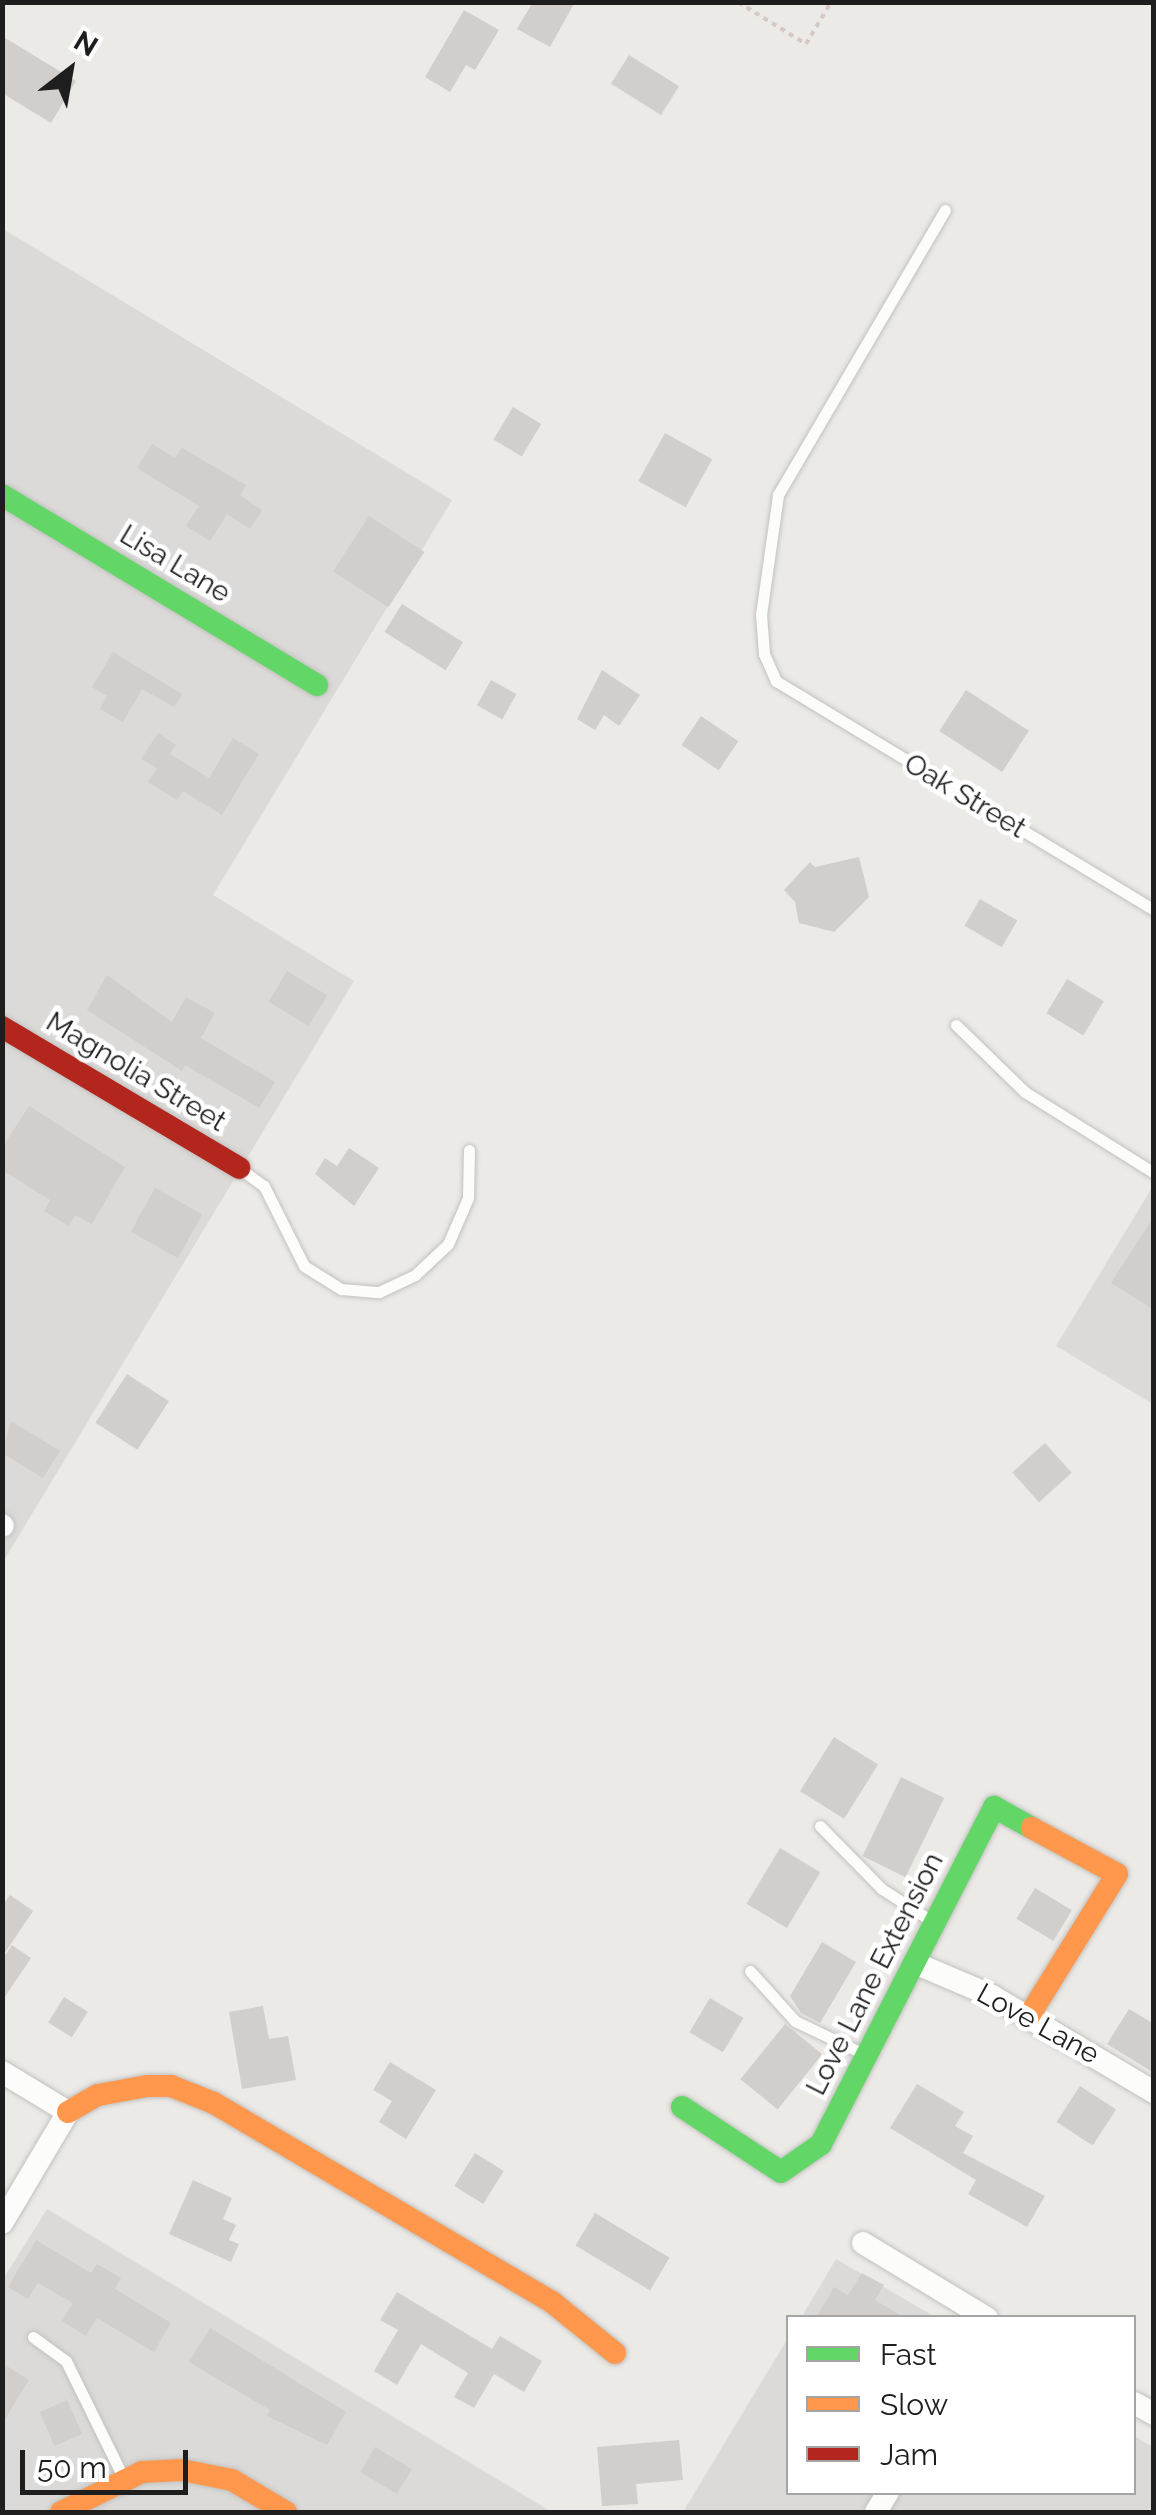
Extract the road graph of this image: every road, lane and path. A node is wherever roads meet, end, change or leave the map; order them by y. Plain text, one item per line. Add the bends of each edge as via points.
1 (738, 2) edge
2 (831, 2) edge
3 (945, 210) dead end
4 (2, 495) edge
5 (317, 685) dead end
6 (1154, 910) edge
7 (956, 1025) dead end
8 (2, 1027) edge
9 (469, 1150) dead end
10 (239, 1168) joint
11 (1154, 1173) edge
12 (820, 1826) dead end
13 (936, 1924) junction
14 (918, 1964) junction
15 (750, 1971) dead end
16 (1028, 2016) junction
17 (866, 2055) junction
18 (2, 2072) edge
19 (1154, 2092) edge
20 (682, 2108) dead end
21 (68, 2112) junction
22 (2, 2223) edge
23 (863, 2243) dead end
24 (982, 2315) edge
25 (33, 2337) dead end
26 (616, 2353) dead end
27 (125, 2481) junction
28 (60, 2512) edge
29 (286, 2512) edge

1 - 2 path via 806,44
3 - 6 lane, Oak Street via 778,495 760,630 776,681
4 - 5 street, Lisa Lane
7 - 11 lane via 1026,1092
8 - 10 street, Magnolia Street
9 - 10 lane via 468,1198 448,1244 415,1275 379,1292 341,1289 312,1272 290,1246 264,1186
12 - 13 lane via 882,1889
13 - 14 street, Love Lane Extension
13 - 16 street, Love Lane Extension via 994,1807 1117,1874
14 - 16 street, Love Lane
14 - 17 street, Love Lane Extension
15 - 17 lane via 795,2021
16 - 19 street, Love Lane
17 - 20 street, Love Lane Extension via 821,2144 781,2172
18 - 21 street
21 - 22 street
21 - 26 street via 98,2096 147,2086 171,2086 214,2103 552,2302
23 - 24 street
25 - 27 lane via 66,2360
27 - 28 street
27 - 29 street via 142,2472 182,2470 232,2480

